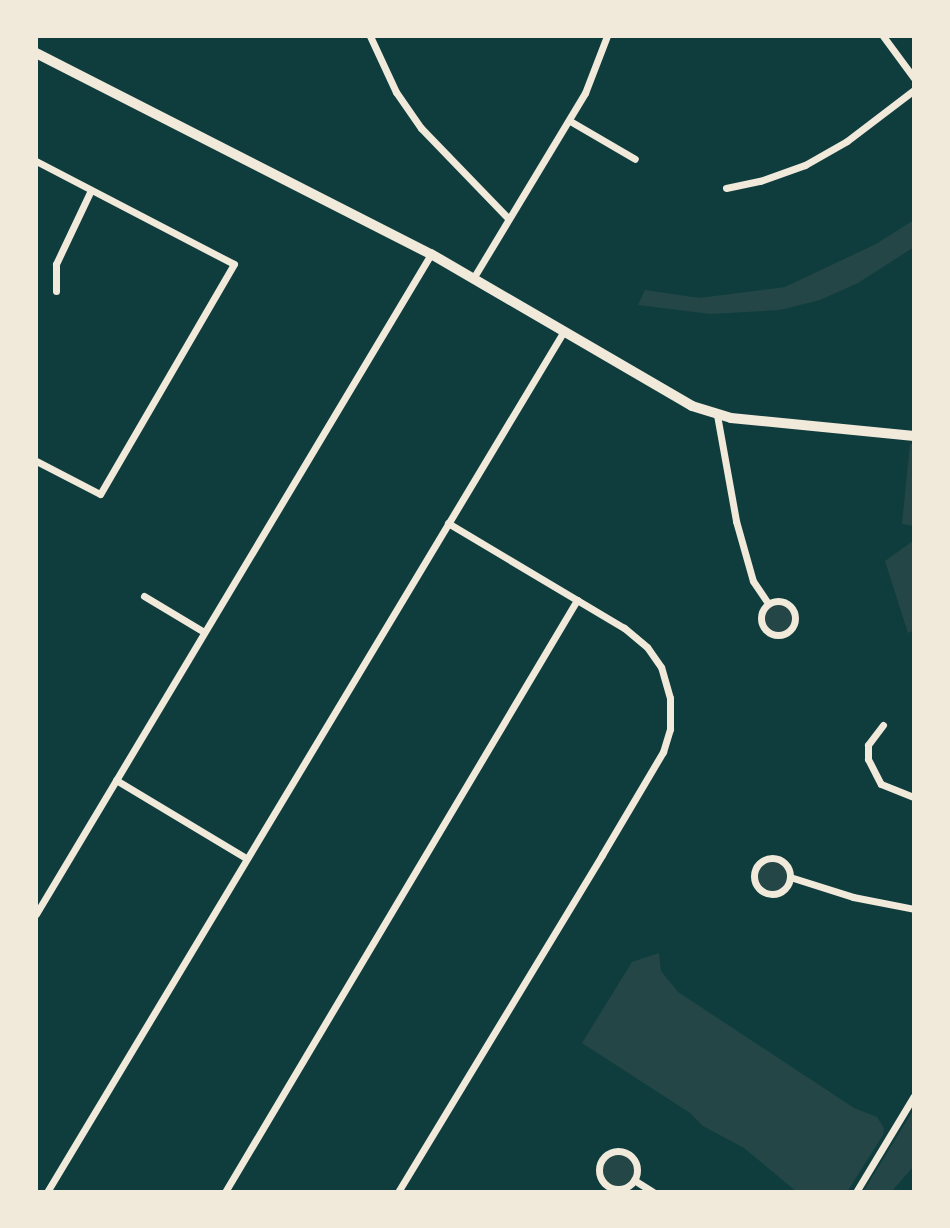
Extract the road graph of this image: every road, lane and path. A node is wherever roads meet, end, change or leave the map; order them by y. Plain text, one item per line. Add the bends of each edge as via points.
1 (370, 36) edge
2 (607, 36) edge
3 (883, 36) edge
4 (36, 53) edge
5 (914, 78) edge
6 (914, 90) edge
7 (570, 121) junction
8 (635, 159) dead end
9 (36, 161) edge
10 (726, 188) dead end
11 (90, 192) junction
12 (507, 217) junction
13 (431, 254) junction
14 (474, 277) junction
15 (56, 291) dead end
16 (564, 331) junction
17 (717, 415) junction
18 (914, 436) edge
19 (36, 461) edge
20 (448, 523) junction
21 (144, 596) dead end
22 (577, 600) junction
23 (768, 603) junction
24 (204, 632) junction
25 (883, 725) dead end
26 (116, 780) junction
27 (914, 797) edge
28 (246, 858) junction
29 (790, 877) junction
30 (914, 909) edge
31 (36, 914) edge
32 (914, 1096) edge
33 (634, 1180) junction
34 (47, 1192) edge
35 (225, 1192) edge
36 (398, 1192) edge
37 (653, 1192) edge
38 (856, 1192) edge

1 - 12 street via 396,92 421,128
2 - 7 street
3 - 5 street
4 - 13 main road
6 - 10 street via 847,141 805,165
7 - 8 street
7 - 12 street
9 - 11 street
11 - 15 street via 56,264
11 - 19 street via 234,264 100,494
12 - 14 street
13 - 14 main road
13 - 24 street
14 - 16 main road
16 - 17 main road via 672,396
16 - 20 street
17 - 18 main road
17 - 23 street via 736,521 753,581
20 - 22 street
20 - 28 street
21 - 24 street
22 - 35 street
22 - 36 street via 647,647 661,667 670,698 670,729 663,752
23 - 23 street via 760,614 761,624 768,633 784,634 794,623 792,608 778,600
24 - 26 street
25 - 27 street via 868,745 868,759 881,784
26 - 28 street
26 - 31 street
28 - 34 street
29 - 29 street via 784,862 774,857 758,863 753,875 761,891 774,894 785,889
29 - 30 street
32 - 38 street
33 - 33 street via 637,1167 625,1152 612,1152 602,1160 600,1177 608,1186 625,1187
33 - 37 street

